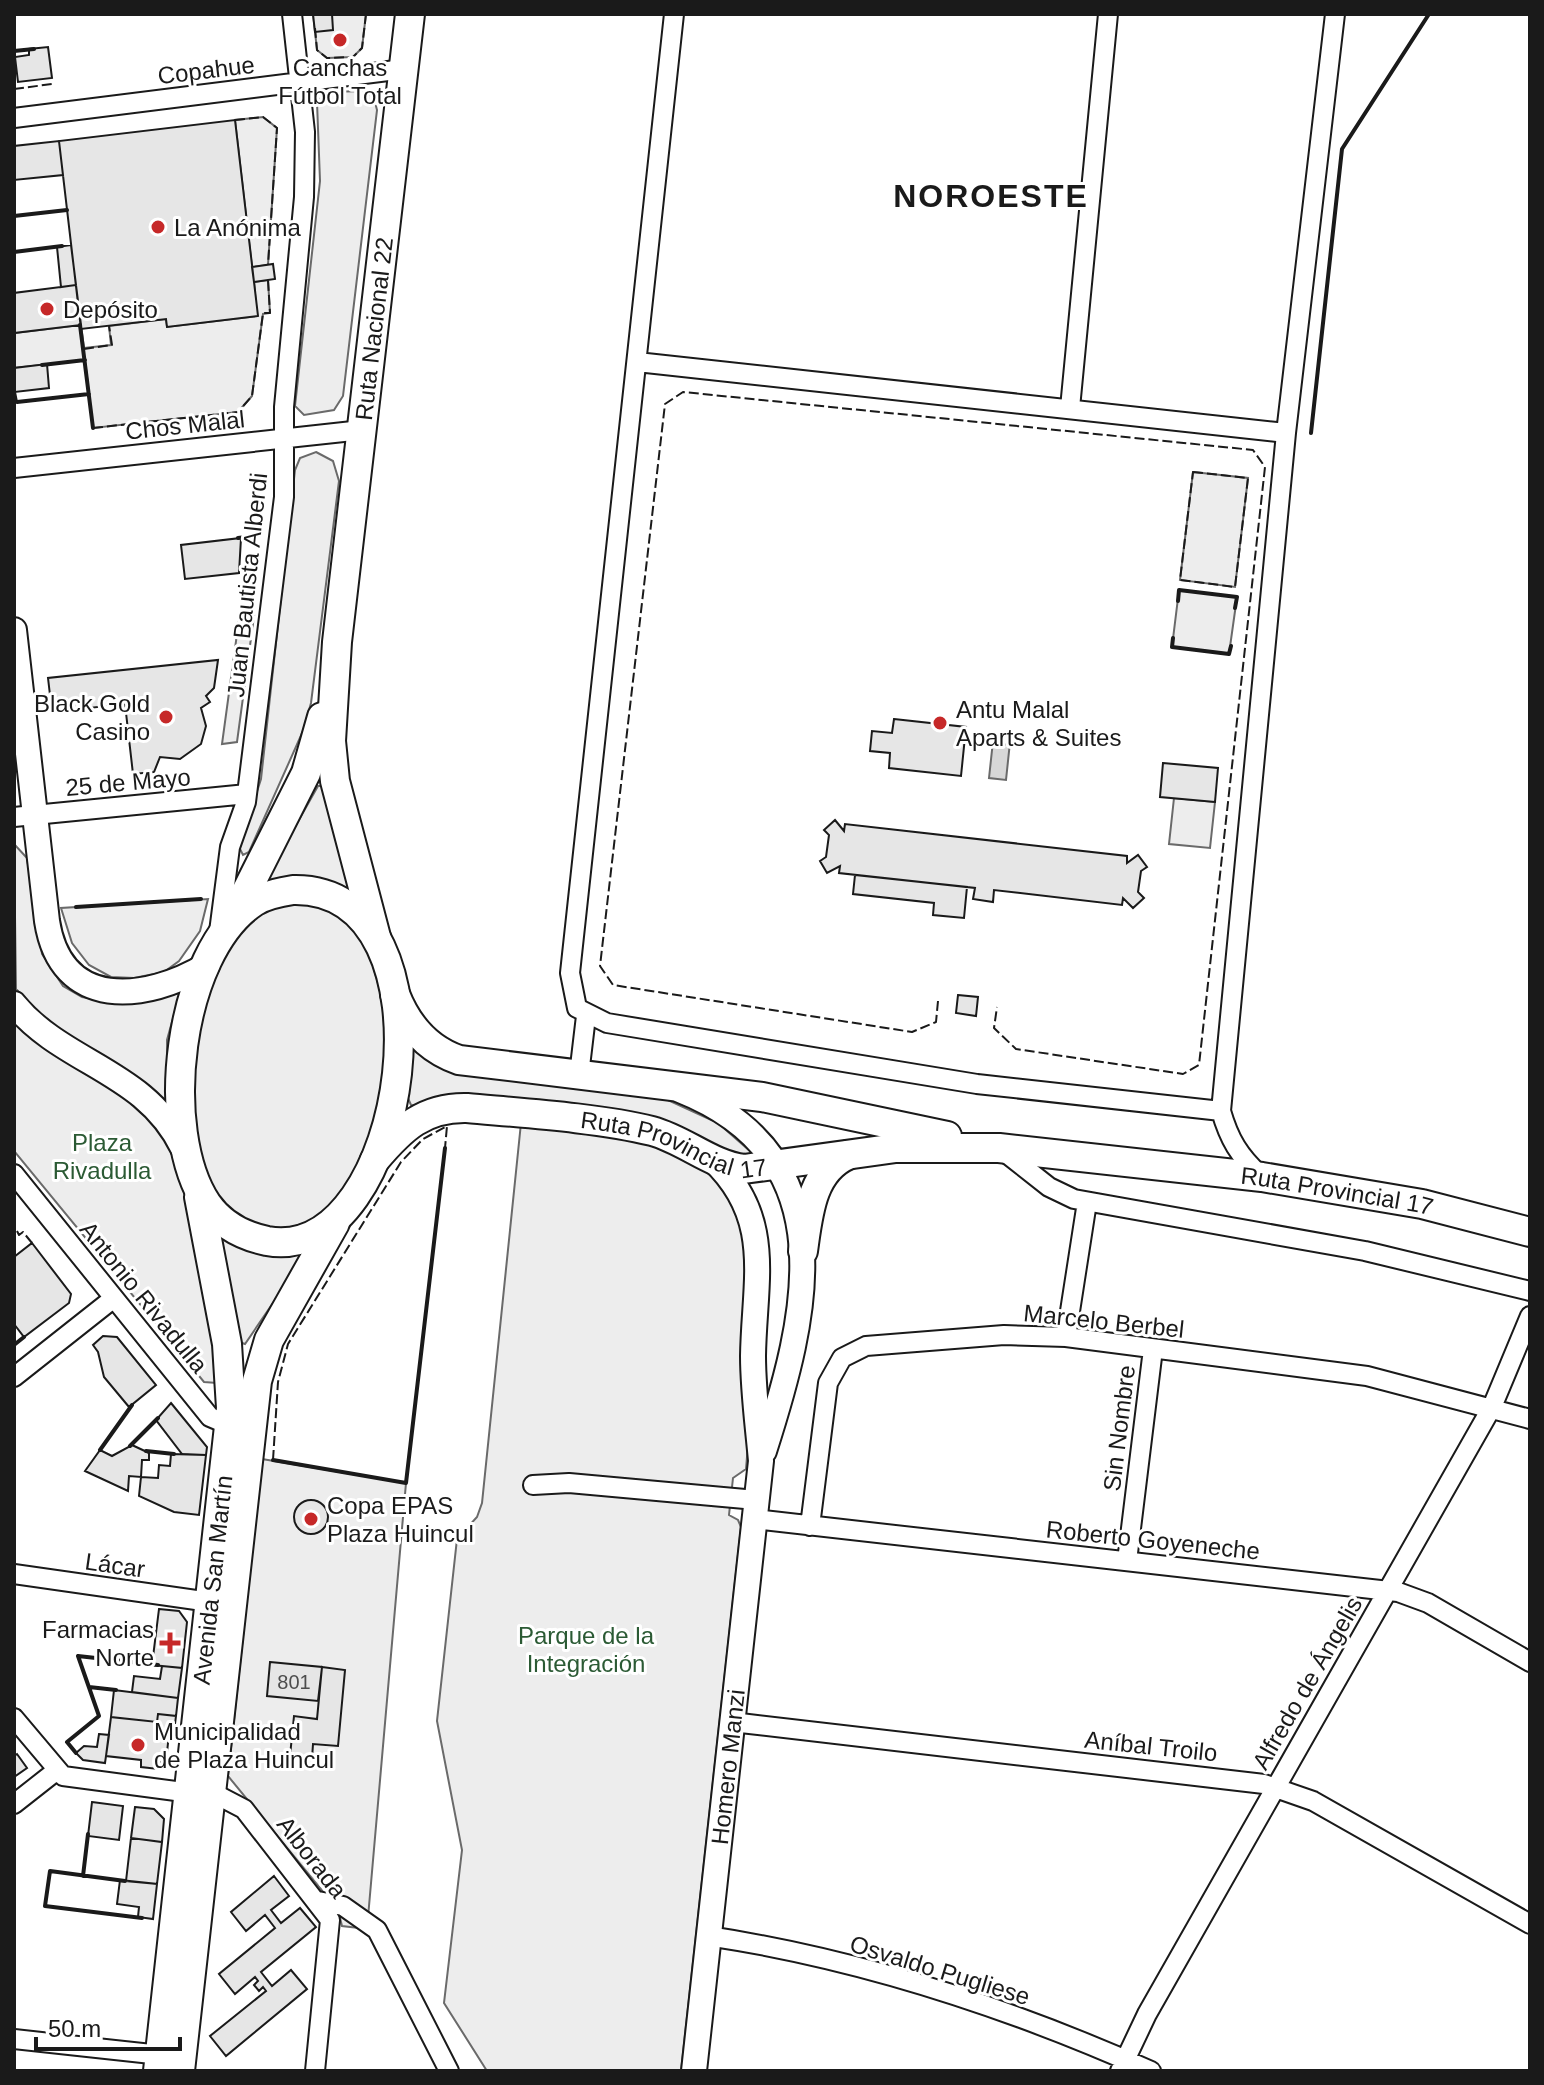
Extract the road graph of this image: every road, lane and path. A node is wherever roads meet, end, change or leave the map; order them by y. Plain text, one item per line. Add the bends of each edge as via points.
1 (292, 14) edge
2 (410, 14) edge
3 (674, 14) edge
4 (1108, 14) edge
5 (1335, 14) edge
6 (404, 69) junction
7 (299, 82) junction
8 (14, 118) edge
9 (637, 362) junction
10 (1070, 408) junction
11 (362, 430) junction
12 (1286, 433) junction
13 (284, 438) junction
14 (14, 468) edge
15 (14, 630) edge
16 (337, 642) junction
17 (247, 794) junction
18 (25, 816) edge
19 (376, 937) junction
20 (217, 947) junction
21 (393, 990) junction
22 (14, 1004) edge
23 (586, 1016) junction
24 (579, 1075) junction
25 (660, 1085) junction
26 (1221, 1111) junction
27 (999, 1148) junction
28 (853, 1153) junction
29 (712, 1159) junction
30 (370, 1166) junction
31 (775, 1166) junction
32 (14, 1174) edge
33 (194, 1175) junction
34 (1262, 1177) junction
35 (1087, 1202) junction
36 (340, 1216) junction
37 (1530, 1232) edge
38 (803, 1251) junction
39 (1530, 1291) edge
40 (114, 1298) junction
41 (1530, 1316) edge
42 (1066, 1337) junction
43 (1153, 1349) junction
44 (14, 1377) edge
45 (1492, 1407) junction
46 (1530, 1419) edge
47 (240, 1429) junction
48 (761, 1461) junction
49 (533, 1485) dead end
50 (755, 1510) junction
51 (810, 1526) junction
52 (1127, 1561) junction
53 (14, 1574) edge
54 (1388, 1590) junction
55 (210, 1602) junction
56 (1530, 1662) edge
57 (14, 1718) edge
58 (732, 1722) junction
59 (56, 1771) junction
60 (1276, 1787) junction
61 (200, 1794) junction
62 (14, 1804) edge
63 (318, 1901) junction
64 (1530, 1924) edge
65 (708, 1936) junction
66 (14, 2039) edge
67 (170, 2064) edge
68 (1122, 2065) edge
69 (315, 2071) edge
70 (449, 2071) edge
71 (694, 2071) edge
72 (1151, 2071) edge

1 - 7 street, Juan Bautista Alberdi
2 - 6 main road, Ruta Nacional 22
3 - 9 street
4 - 10 street
5 - 12 street
6 - 7 street, Copahue
6 - 11 main road, Ruta Nacional 22
7 - 8 street, Copahue
7 - 13 street, Juan Bautista Alberdi via 305,174
9 - 10 street
9 - 23 street via 570,973 572,998
10 - 12 street
11 - 13 street, Chos Malal
11 - 16 main road, Ruta Nacional 22
12 - 26 street
13 - 14 street, Chos Malal
13 - 17 street, Juan Bautista Alberdi via 284,497
15 - 18 main road
16 - 19 main road, Ruta Nacional 22 via 333,771
16 - 20 main road, Ruta Nacional 22 via 306,773
17 - 18 street, 25 de Mayo
17 - 20 street, Juan Bautista Alberdi via 232,838
18 - 20 main road via 51,942 73,975 98,989 134,991 174,982
19 - 20 main road via 343,901 307,889 252,903
19 - 21 main road, Ruta Nacional 22
20 - 33 main road, Ruta Nacional 22 via 190,1009 181,1055 181,1124
21 - 24 main road, Ruta Provincial 17 via 411,1026 448,1056
21 - 30 main road via 398,1075
22 - 33 main road via 40,1031 152,1102 173,1129
23 - 24 street
23 - 26 street via 977,1084
24 - 25 main road, Ruta Provincial 17
25 - 27 main road, Ruta Provincial 17 via 802,1103
25 - 31 main road, Homero Manzi via 724,1114
26 - 34 street via 1229,1138
27 - 28 main road, Ruta Provincial 17
27 - 34 main road, Ruta Provincial 17
27 - 35 street via 1049,1187
28 - 31 main road, Ruta Provincial 17
28 - 38 main road via 836,1162 819,1184
29 - 30 main road, Ruta Provincial 17 via 648,1130 452,1108 413,1121
29 - 31 main road, Ruta Provincial 17 via 744,1169
29 - 48 main road, Homero Manzi via 740,1194 756,1239 753,1359
30 - 36 main road, Avenida San Martín
31 - 38 main road, Homero Manzi via 795,1210
32 - 40 street, Antonio Rivadulla
33 - 36 main road via 217,1215 255,1238 302,1239
33 - 47 main road, Avenida San Martín
34 - 37 main road, Ruta Provincial 17 via 1422,1204
35 - 39 street via 1365,1251
35 - 42 street
36 - 47 main road, Avenida San Martín via 269,1340
38 - 48 main road, Homero Manzi via 796,1344
40 - 44 street
40 - 47 street, Antonio Rivadulla via 210,1417
41 - 45 street, Alfredo de Ángelis
42 - 43 street, Marcelo Berbel
42 - 51 street, Marcelo Berbel via 984,1337 848,1352 832,1373 826,1393
43 - 45 street, Marcelo Berbel via 1377,1377
43 - 52 street, Sin Nombre
45 - 46 street, Marcelo Berbel
45 - 54 street, Alfredo de Ángelis
47 - 55 main road, Avenida San Martín
47 - 61 main road, Avenida San Martín
48 - 50 main road, Homero Manzi
49 - 50 street, Roberto Goyeneche via 569,1483
50 - 51 street, Roberto Goyeneche
50 - 58 main road, Homero Manzi
51 - 52 street, Roberto Goyeneche
52 - 54 street, Roberto Goyeneche
53 - 55 street, Lácar
54 - 56 street, Roberto Goyeneche via 1418,1598
54 - 60 street, Alfredo de Ángelis
55 - 61 main road, Avenida San Martín
57 - 59 street
58 - 60 street, Aníbal Troilo
58 - 65 main road, Homero Manzi
59 - 61 street, Alborada via 72,1778
59 - 62 street
60 - 64 street, Aníbal Troilo via 1313,1801
60 - 68 street, Alfredo de Ángelis
61 - 63 street, Alborada via 240,1805
61 - 67 main road, Avenida San Martín
63 - 69 street, Alborada via 331,1924
63 - 70 street via 343,1906 377,1930
65 - 68 street, Osvaldo Pugliese via 773,1947 918,1986 1034,2024
65 - 71 main road, Homero Manzi
66 - 67 street
68 - 72 street, Osvaldo Pugliese

